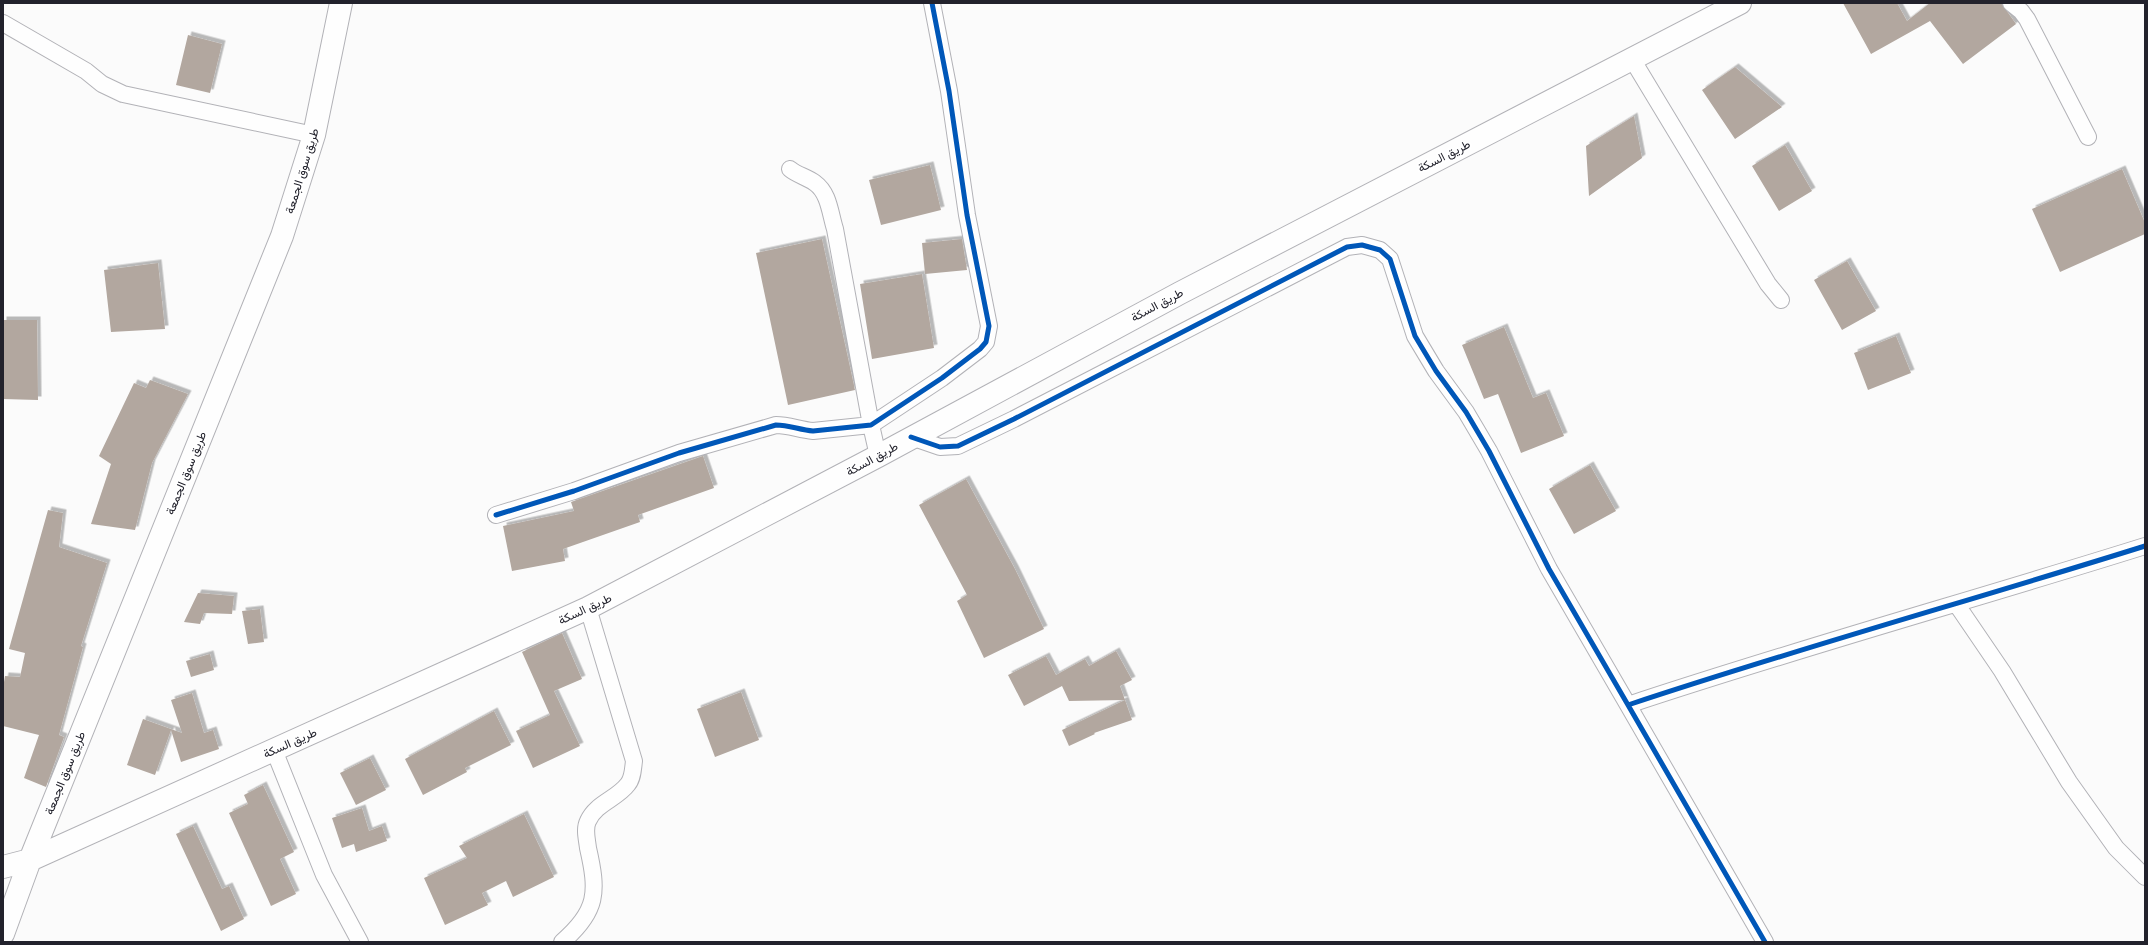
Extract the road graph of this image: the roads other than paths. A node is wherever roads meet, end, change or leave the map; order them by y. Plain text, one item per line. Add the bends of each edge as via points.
1 (341, 3) edge
2 (932, 3) edge
3 (1740, 3) edge
4 (2011, 3) edge
5 (3, 23) edge
6 (1632, 59) junction
7 (314, 135) junction
8 (2088, 137) dead end
9 (790, 169) dead end
10 (1781, 300) dead end
11 (871, 425) junction
12 (911, 437) junction
13 (878, 456) junction
14 (496, 515) dead end
15 (2145, 546) edge
16 (1957, 605) junction
17 (588, 608) junction
18 (1628, 705) junction
19 (274, 750) junction
20 (30, 860) junction
21 (3, 867) edge
22 (2145, 877) edge
23 (3, 934) edge
24 (360, 942) edge
25 (562, 942) edge
26 (1765, 942) edge

1 - 7 main road, طريق سوق الجمعة
2 - 11 street via 949,91 967,215 989,326 986,342 980,349 942,378
3 - 6 main road, طريق السكة
4 - 8 street via 2027,19
5 - 7 street via 86,71 102,84 123,94
6 - 10 street via 1768,284
6 - 12 main road, طريق السكة via 1180,293
7 - 20 main road, طريق سوق الجمعة via 282,236
9 - 11 street via 814,182 823,191 828,204 835,229
11 - 13 street
11 - 14 street via 813,431 776,425 679,453 574,492
12 - 13 main road, طريق السكة
12 - 18 street via 940,447 958,446 1347,247 1362,245 1380,250 1390,259 1415,336 1436,371 1466,412 1556,582
13 - 17 main road, طريق السكة
15 - 16 street
16 - 18 street via 1838,638
16 - 22 street via 2002,671 2069,782 2116,848
17 - 19 main road, طريق السكة
17 - 25 street via 634,761 628,785 600,806 588,821 585,833 596,887 590,910 575,931
18 - 26 street
19 - 20 main road, طريق السكة
19 - 24 street via 324,875
20 - 21 main road, طريق السكة
20 - 23 main road, طريق سوق الجمعة

